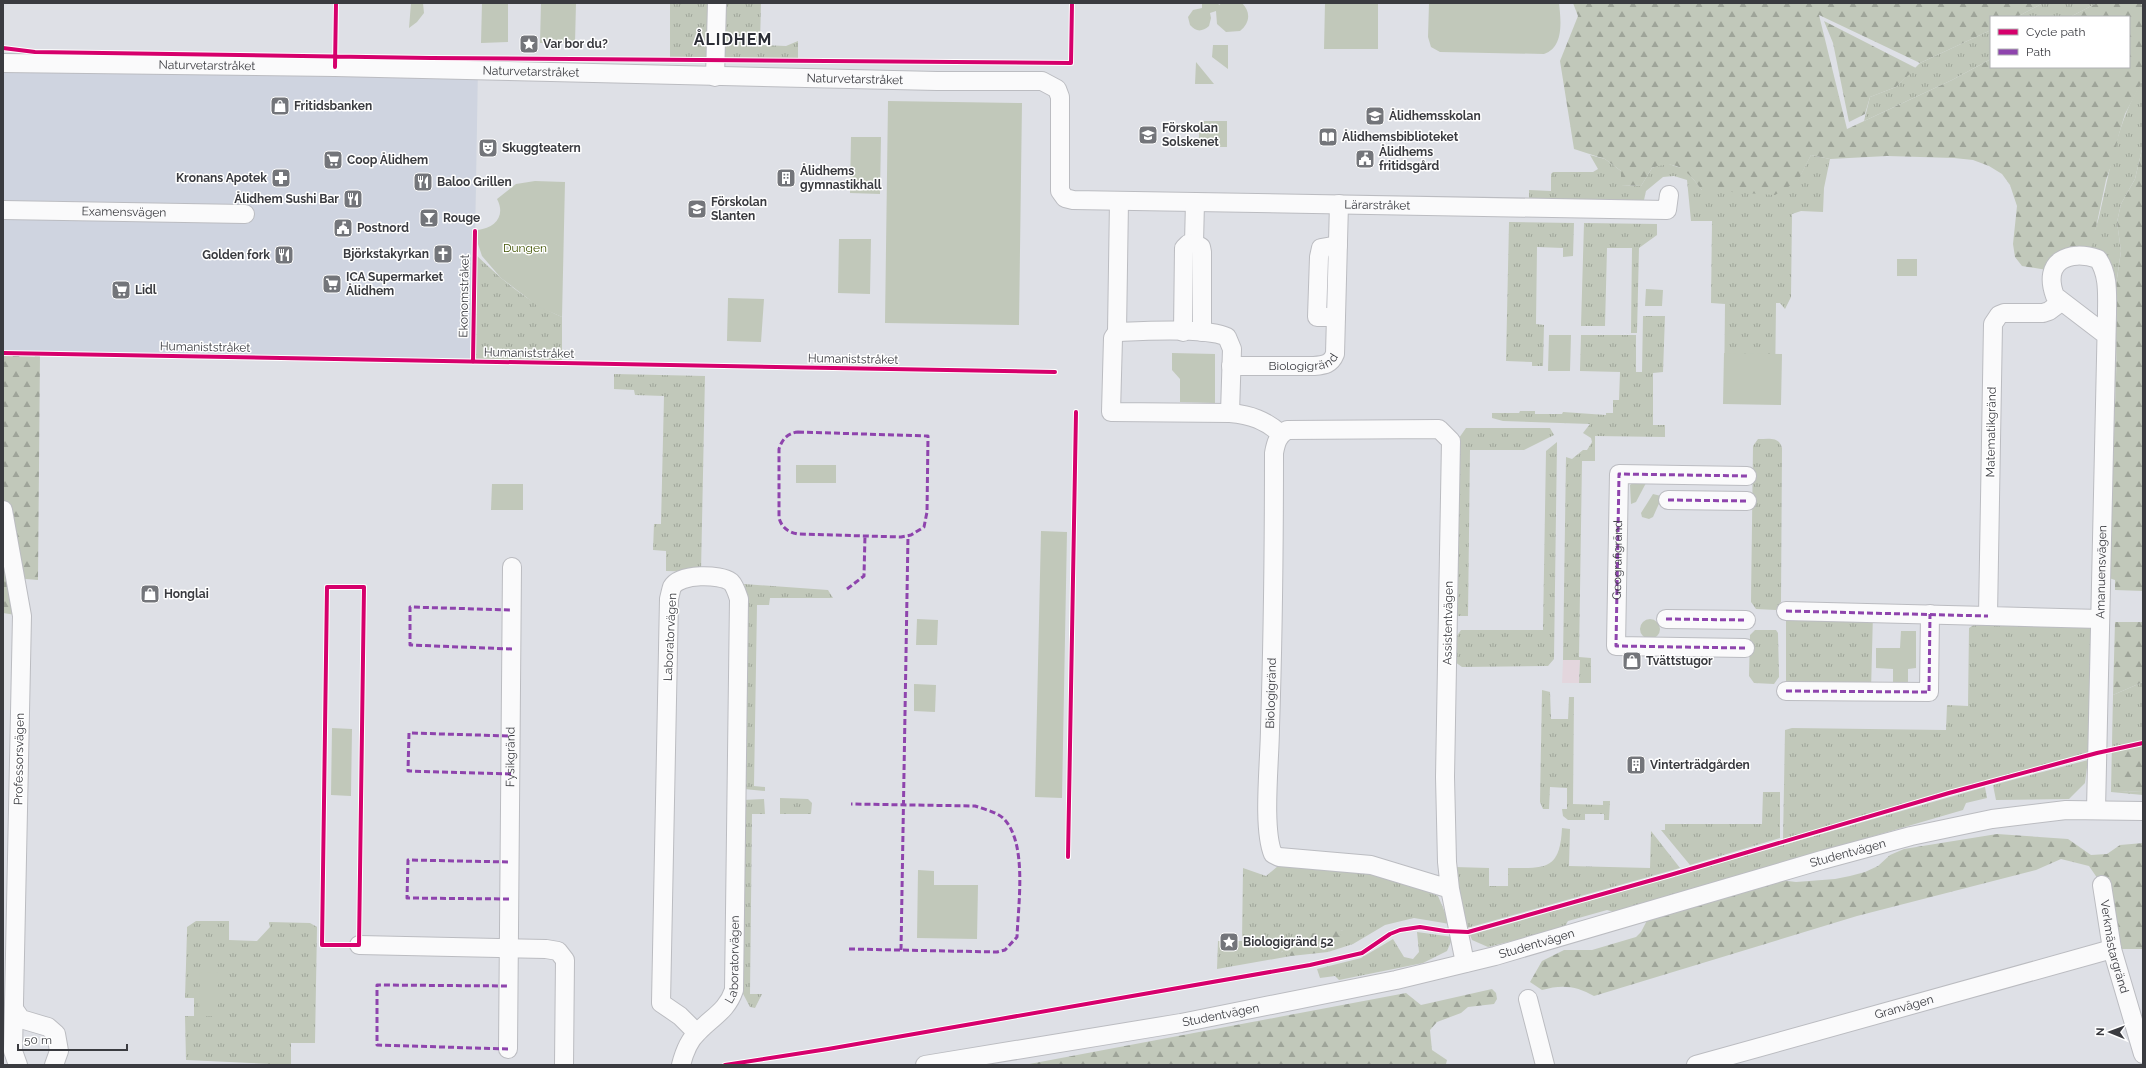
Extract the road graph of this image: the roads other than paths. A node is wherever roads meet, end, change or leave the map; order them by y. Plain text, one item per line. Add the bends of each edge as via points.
1 (717, 3) edge
2 (3, 63) edge
3 (715, 77) junction
4 (1670, 195) dead end
5 (1073, 200) joint
6 (1119, 201) junction
7 (1195, 202) junction
8 (1339, 204) junction
9 (3, 210) edge
10 (245, 214) dead end
11 (1194, 243) junction
12 (2061, 302) junction
13 (1117, 332) junction
14 (1184, 332) junction
15 (1202, 332) junction
16 (2106, 335) junction
17 (1231, 366) junction
18 (1230, 413) junction
19 (1281, 434) junction
20 (1747, 476) dead end
21 (1668, 500) dead end
22 (1747, 501) dead end
23 (3, 510) edge
24 (512, 567) dead end
25 (1786, 611) dead end
26 (1930, 614) junction
27 (1988, 616) junction
28 (2100, 618) junction
29 (1666, 619) dead end
30 (1746, 620) dead end
31 (1745, 648) dead end
32 (1786, 691) dead end
33 (2096, 810) junction
34 (2143, 811) edge
35 (2102, 885) dead end
36 (1450, 889) junction
37 (359, 945) dead end
38 (509, 948) junction
39 (2112, 949) junction
40 (1465, 963) junction
41 (1528, 999) dead end
42 (14, 1009) junction
43 (697, 1033) junction
44 (508, 1049) dead end
45 (2143, 1054) edge
46 (18, 1065) edge
47 (54, 1065) edge
48 (564, 1065) edge
49 (681, 1065) edge
50 (925, 1065) edge
51 (1545, 1065) edge
52 (1696, 1065) edge

1 - 3 street
2 - 3 street, Naturvetarstråket via 335,67
3 - 5 street, Naturvetarstråket via 1042,81 1057,90 1060,97 1060,191 1064,198
4 - 8 street, Lärarstråket via 1667,210
5 - 6 street, Lärarstråket
6 - 7 street, Lärarstråket
6 - 13 street
7 - 8 street, Lärarstråket
7 - 11 street
8 - 17 street, Biologigränd via 1335,354 1332,361 1326,365
9 - 10 street, Examensvägen
11 - 14 street via 1184,248
11 - 15 street via 1201,247 1202,252
12 - 16 street via 2084,316
12 - 16 street, Amanuensvägen via 2055,296 2052,287 2053,271 2057,263 2072,255 2082,254 2098,259 2104,267 2107,280
12 - 27 street, Matematikgränd via 2043,313 2004,313 1999,315 1993,324
13 - 14 street
13 - 18 street via 1113,338 1111,412
14 - 15 street
15 - 17 street via 1227,337 1232,349
16 - 28 street, Amanuensvägen
17 - 18 street
18 - 19 street via 1250,415 1268,423
19 - 36 street, Biologigränd via 1274,453 1268,811 1270,846 1273,854 1279,857 1371,865
19 - 36 street, Assistentvägen via 1296,428 1439,429 1451,441 1445,777
20 - 31 street, Geografigränd via 1619,474 1616,646
21 - 22 street
23 - 42 street, Professorsvägen via 22,616
24 - 38 street, Fysikgränd
25 - 26 street
26 - 27 street
26 - 32 street via 1929,692
27 - 28 street
28 - 33 street, Amanuensvägen
29 - 30 street
33 - 34 street, Studentvägen
33 - 40 street, Studentvägen via 2066,810 1992,819 1911,836
35 - 39 street, Verkmästargränd
36 - 40 street, Assistentvägen
37 - 38 street
38 - 44 street, Fysikgränd
38 - 48 street via 558,951 565,960
39 - 45 street, Verkmästargränd
39 - 52 street, Granvägen
40 - 50 street, Studentvägen via 1396,980 1181,1023
41 - 51 street
42 - 46 street, Professorsvägen via 13,1051
42 - 47 street via 21,1019 48,1027 56,1034 60,1051
43 - 43 street, Laboratorvägen via 724,1009 734,990 739,598 730,582 707,576 688,577 679,581 672,586 669,599 661,1003 680,1016
43 - 49 street, Laboratorvägen via 688,1046

